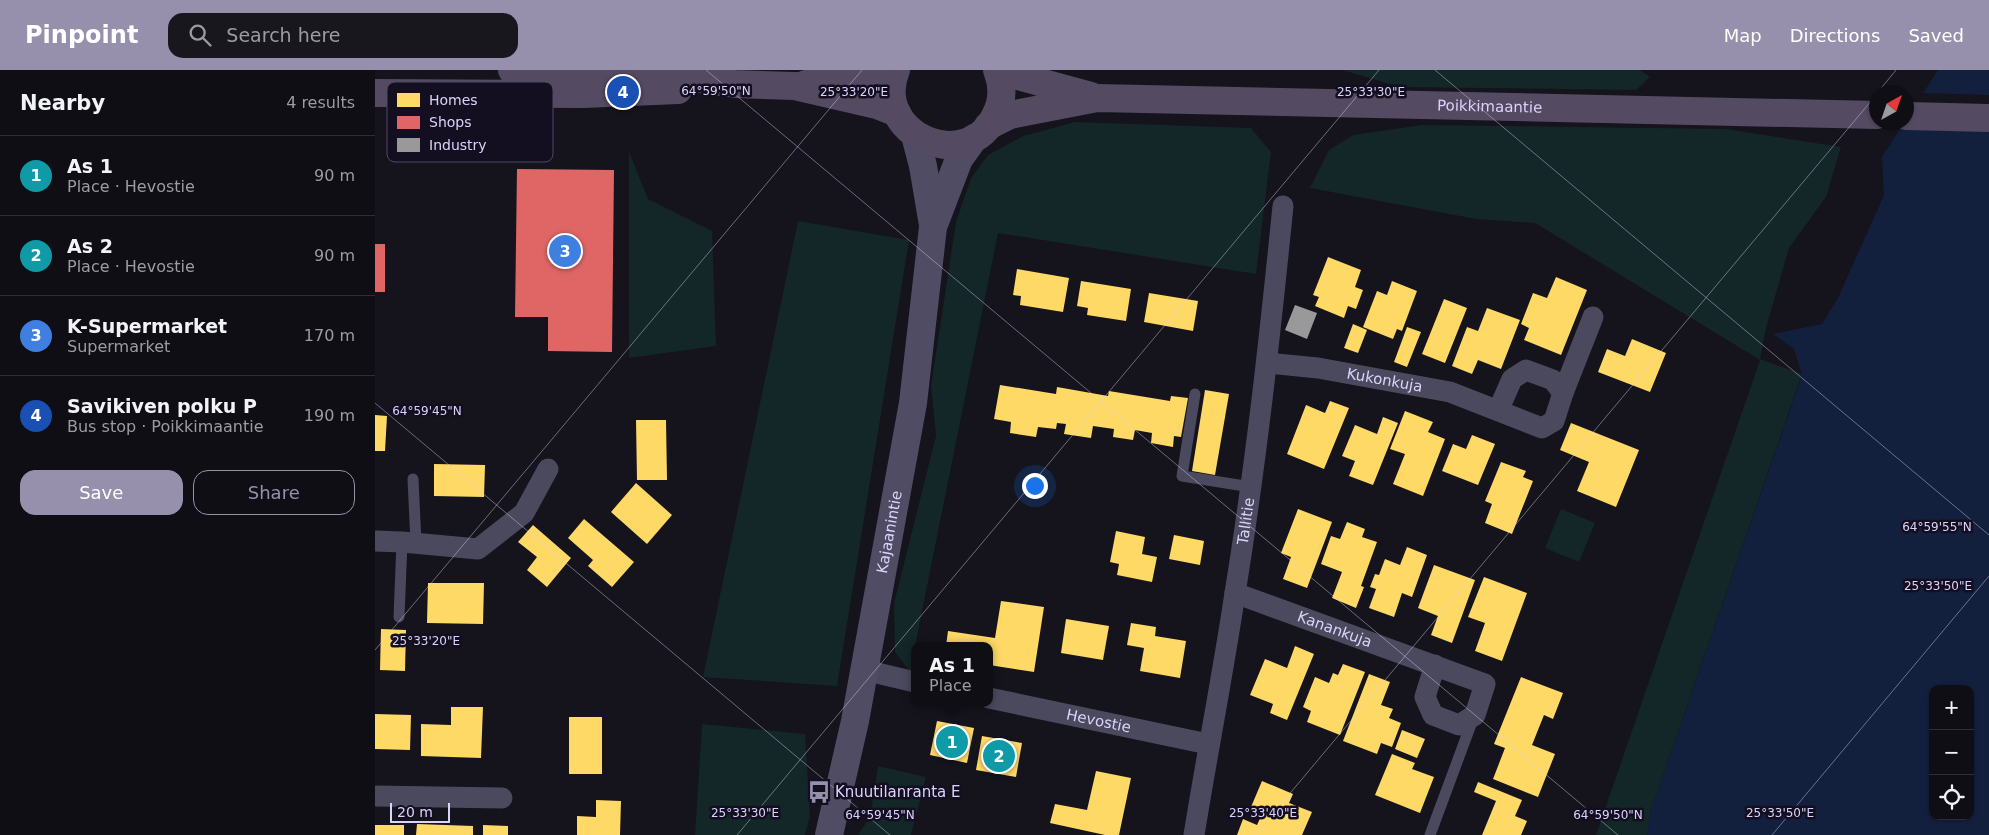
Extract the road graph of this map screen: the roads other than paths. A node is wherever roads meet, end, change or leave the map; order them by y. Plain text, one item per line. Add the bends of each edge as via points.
1 (512, 70) edge
2 (876, 70) edge
3 (897, 70) edge
4 (997, 70) edge
5 (1005, 70) edge
6 (735, 84) junction
7 (795, 86) junction
8 (553, 93) edge
9 (1097, 98) junction
10 (897, 113) junction
11 (1865, 115) edge
12 (1914, 116) edge
13 (1989, 118) edge
14 (981, 132) junction
15 (915, 135) junction
16 (1283, 206) dead end
17 (933, 227) junction
18 (1593, 318) dead end
19 (1267, 363) junction
20 (1563, 393) junction
21 (1195, 394) dead end
22 (1498, 411) junction
23 (548, 468) dead end
24 (413, 479) dead end
25 (1251, 487) junction
26 (375, 541) edge
27 (409, 543) junction
28 (1235, 594) junction
29 (399, 617) dead end
30 (1435, 665) junction
31 (864, 670) junction
32 (911, 681) edge
33 (993, 699) edge
34 (1475, 715) junction
35 (1208, 744) junction
36 (375, 796) edge
37 (502, 798) dead end
38 (829, 835) edge
39 (1194, 835) edge
40 (1430, 835) edge

1 - 6 main road via 662,74
2 - 7 main road
3 - 10 main road via 893,84
4 - 14 main road via 1002,86 999,108
5 - 9 main road, Poikkimaantie
6 - 7 main road
6 - 8 main road via 660,92
7 - 10 main road via 877,104
9 - 11 main road, Poikkimaantie
9 - 14 main road, Poikkimaantie via 1010,115
10 - 15 main road
12 - 13 main road
14 - 15 main road, Poikkimaantie via 965,142 944,145
14 - 17 main road, Kajaanintie via 959,159
15 - 17 main road, Kajaanintie
16 - 19 street, Tallitie
17 - 31 main road, Kajaanintie via 913,402
18 - 20 street, Kukonkuja
19 - 22 street, Kukonkuja via 1318,368 1450,392
19 - 25 street, Tallitie
20 - 22 street, Kukonkuja via 1555,421 1542,428
20 - 22 street via 1553,380 1526,370 1512,379
21 - 25 lane via 1182,476
23 - 27 street via 524,513 478,549
24 - 27 lane
25 - 28 street, Tallitie
26 - 27 street
27 - 29 lane
28 - 30 street, Kanankuja
28 - 35 street, Tallitie
30 - 34 street, Kanankuja via 1485,684
30 - 34 street via 1425,697 1433,715 1459,725
31 - 32 street
31 - 38 main road, Kajaanintie
33 - 35 street, Hevostie
34 - 40 lane
35 - 39 street, Tallitie
36 - 37 street

